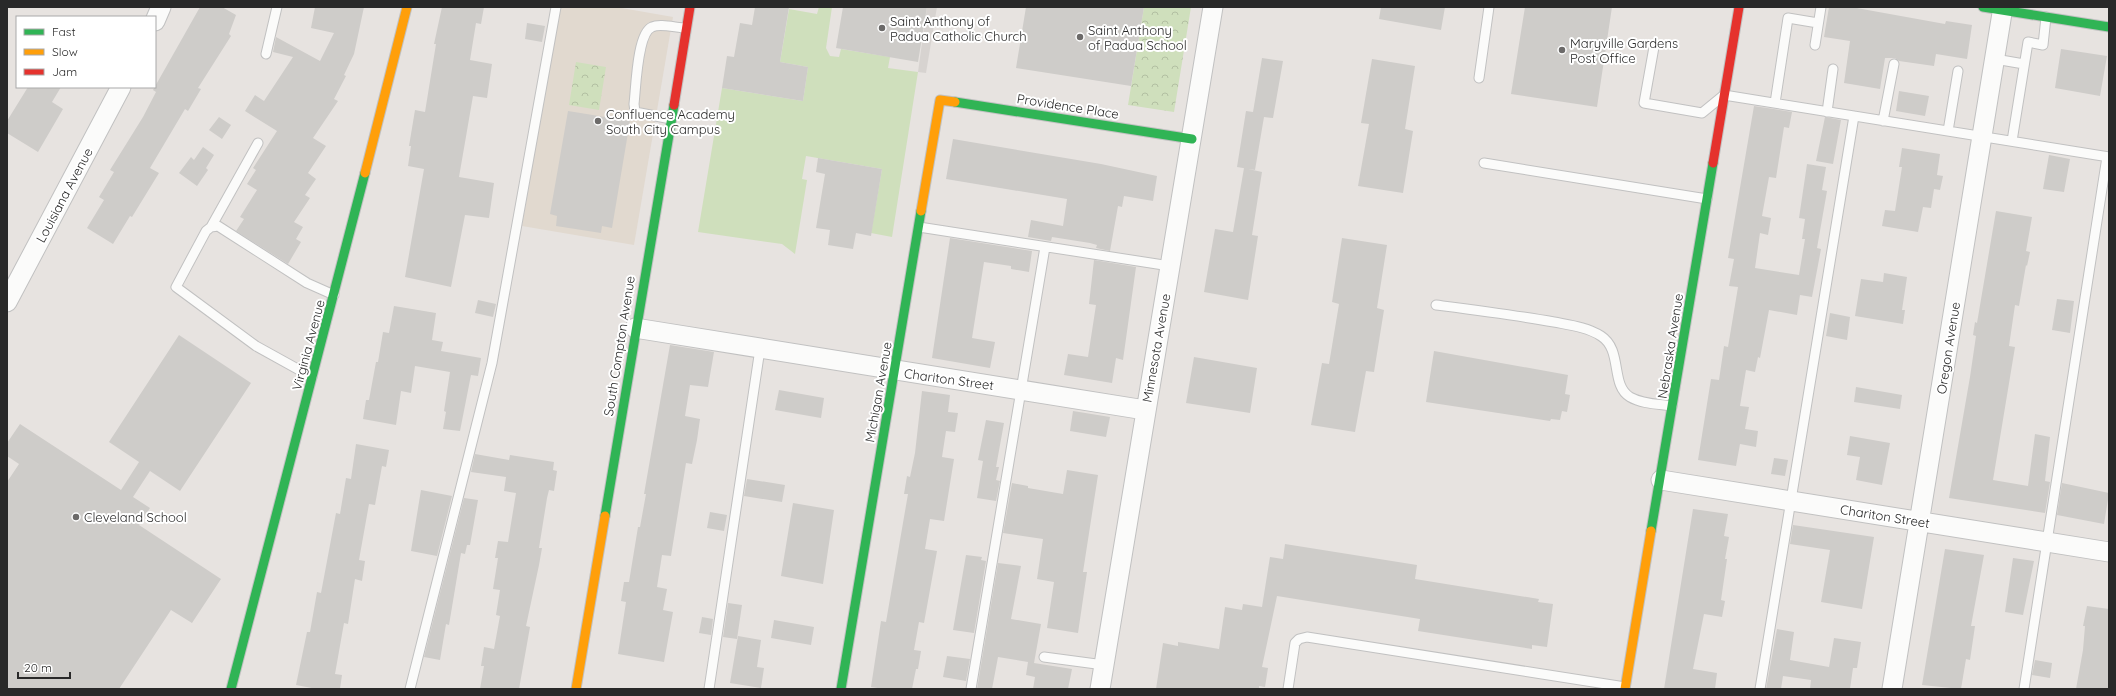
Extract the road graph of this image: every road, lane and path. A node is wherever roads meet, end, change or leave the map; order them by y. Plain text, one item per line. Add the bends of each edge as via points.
1 (161, 7) edge
2 (277, 7) edge
3 (407, 7) edge
4 (556, 7) edge
5 (690, 7) edge
6 (1213, 7) edge
7 (1489, 7) edge
8 (1739, 7) edge
9 (1821, 7) edge
10 (1983, 7) edge
11 (2003, 8) edge
12 (2046, 17) junction
13 (156, 18) edge
14 (1818, 24) junction
15 (2109, 27) edge
16 (686, 28) junction
17 (1815, 45) dead end
18 (1654, 47) dead end
19 (266, 54) dead end
20 (1995, 59) junction
21 (1894, 64) dead end
22 (2024, 64) junction
23 (1833, 69) dead end
24 (1958, 71) dead end
25 (1479, 78) dead end
26 (120, 88) edge
27 (1724, 95) junction
28 (940, 100) joint
29 (1775, 103) junction
30 (1827, 112) junction
31 (1854, 116) junction
32 (671, 119) junction
33 (1883, 121) junction
34 (1948, 131) junction
35 (1982, 137) junction
36 (1192, 139) junction
37 (2012, 142) junction
38 (258, 144) dead end
39 (2108, 157) edge
40 (1484, 163) dead end
41 (1707, 199) junction
42 (212, 227) junction
43 (919, 227) junction
44 (1045, 247) junction
45 (1170, 266) junction
46 (334, 295) junction
47 (7, 302) edge
48 (1436, 305) dead end
49 (635, 328) junction
50 (760, 349) junction
51 (895, 371) junction
52 (313, 378) junction
53 (1022, 389) junction
54 (1673, 407) junction
55 (1145, 410) junction
56 (1661, 480) junction
57 (1790, 501) junction
58 (1919, 522) junction
59 (2048, 542) junction
60 (2109, 552) edge
61 (1044, 656) dead end
62 (1104, 665) junction
63 (1625, 688) edge
64 (231, 689) edge
65 (410, 689) edge
66 (576, 689) edge
67 (709, 689) edge
68 (841, 689) edge
69 (971, 689) edge
70 (1100, 689) edge
71 (1288, 689) edge
72 (1760, 689) edge
73 (1892, 689) edge
74 (2024, 689) edge

1 - 13 street
2 - 19 lane
3 - 46 street, Virginia Avenue
4 - 65 lane via 492,363
5 - 16 street, South Compton Avenue
6 - 36 street, Minnesota Avenue
7 - 25 lane
8 - 27 street, Nebraska Avenue
9 - 14 lane
10 - 11 street
11 - 12 street
11 - 20 street, Oregon Avenue
12 - 15 street via 2068,17
12 - 22 lane via 2043,45 2028,42
14 - 17 lane
14 - 29 lane via 1788,18
16 - 32 street, South Compton Avenue
16 - 32 lane via 653,26 646,30 641,42 635,112
18 - 27 lane via 1644,103 1702,113
20 - 22 lane
20 - 35 street, Oregon Avenue
21 - 33 lane
22 - 37 lane
23 - 30 lane
24 - 34 lane
26 - 47 street, Louisiana Avenue
27 - 29 lane
27 - 41 street, Nebraska Avenue
28 - 36 street, Providence Place
28 - 43 street, Michigan Avenue
29 - 30 lane
30 - 31 lane
31 - 33 lane
31 - 57 lane
32 - 49 street, South Compton Avenue
33 - 34 lane
34 - 35 lane
35 - 37 lane
35 - 58 street, Oregon Avenue
36 - 45 street, Minnesota Avenue
37 - 39 lane
38 - 42 lane
39 - 59 lane
40 - 41 lane
41 - 54 street, Nebraska Avenue
42 - 46 lane via 218,226 307,283
42 - 52 lane via 206,231 176,287 256,346
43 - 44 lane
43 - 51 street, Michigan Avenue
44 - 45 lane
44 - 53 lane
45 - 55 street, Minnesota Avenue
46 - 52 street, Virginia Avenue
48 - 54 lane via 1541,320 1593,332 1609,344 1614,354 1620,383 1629,396 1639,401
49 - 50 street, Chariton Street
49 - 66 street, South Compton Avenue
50 - 51 street, Chariton Street
50 - 67 lane
51 - 53 street, Chariton Street
51 - 68 street, Michigan Avenue
52 - 64 street, Virginia Avenue
53 - 55 street, Chariton Street
53 - 69 lane
54 - 56 street, Nebraska Avenue
55 - 62 street, Minnesota Avenue
56 - 57 street, Chariton Street
56 - 63 street, Nebraska Avenue
57 - 58 street, Chariton Street
57 - 72 lane
58 - 59 street, Chariton Street
58 - 73 street, Oregon Avenue
59 - 60 street, Chariton Street
59 - 74 lane
61 - 62 lane
62 - 70 street, Minnesota Avenue
63 - 71 lane via 1307,637 1300,638 1294,643

